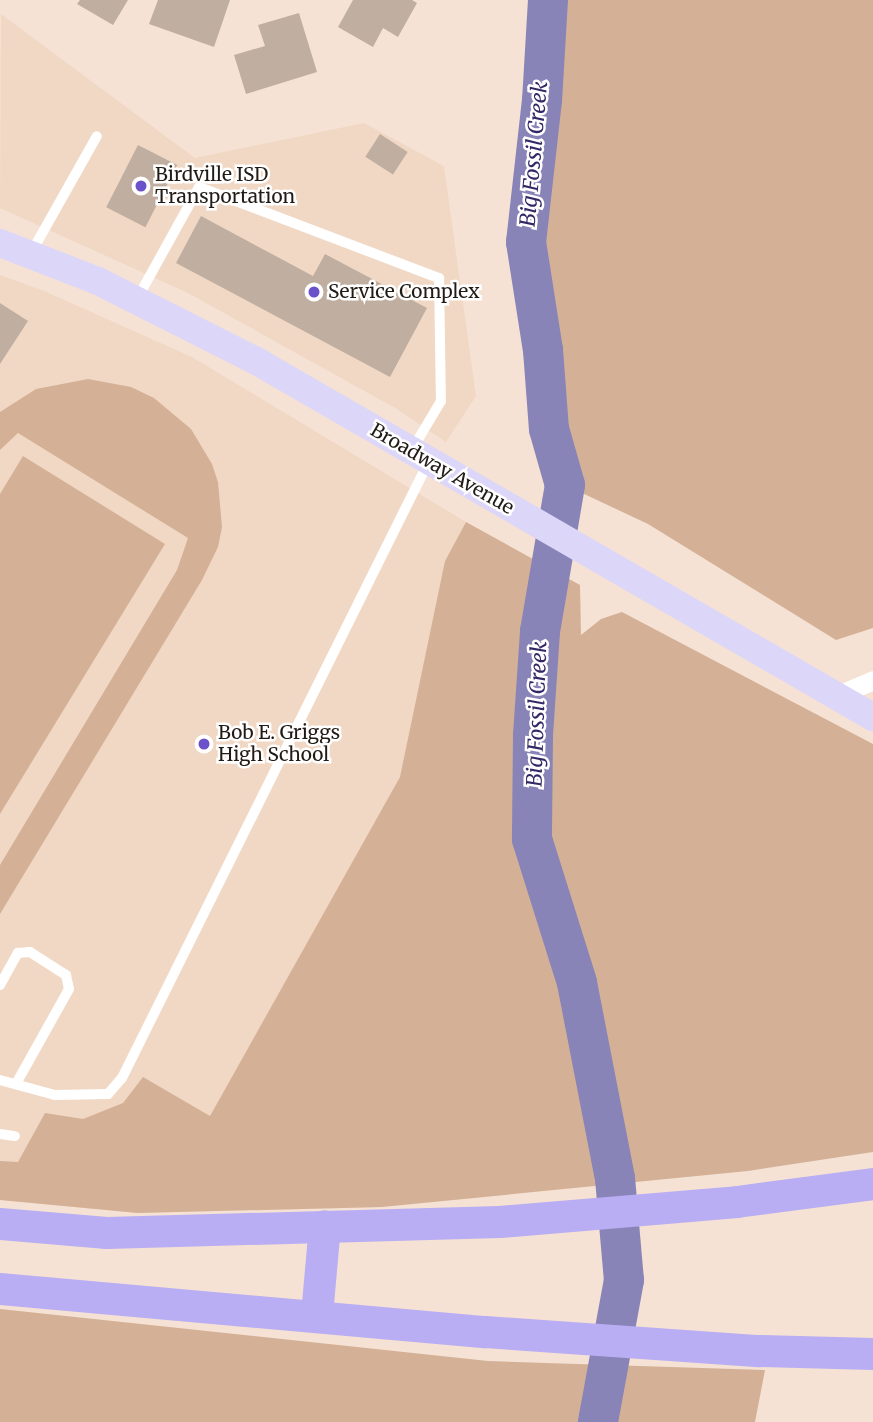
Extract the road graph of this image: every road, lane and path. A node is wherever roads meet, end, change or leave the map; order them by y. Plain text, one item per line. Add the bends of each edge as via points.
1 (97, 136) dead end
2 (0, 243) edge
3 (30, 253) junction
4 (137, 299) junction
5 (420, 456) junction
6 (873, 680) edge
7 (838, 695) junction
8 (873, 717) edge
9 (0, 985) edge
10 (0, 1080) edge
11 (16, 1084) junction
12 (0, 1134) edge
13 (15, 1136) dead end
14 (873, 1184) edge
15 (0, 1224) edge
16 (325, 1226) junction
17 (0, 1289) edge
18 (317, 1315) junction
19 (873, 1354) edge

1 - 3 lane
2 - 3 main road, Broadway Avenue
3 - 4 main road, Broadway Avenue
4 - 5 main road, Broadway Avenue via 260,363
4 - 5 lane via 199,187 439,278 441,401
5 - 7 main road, Broadway Avenue
5 - 11 lane via 122,1078 108,1094 55,1096
6 - 7 street
7 - 8 main road, Broadway Avenue
9 - 11 lane via 18,953 30,952 66,975 69,989
10 - 11 lane
12 - 13 lane
14 - 16 main road via 737,1202 500,1222
15 - 16 main road via 107,1233
16 - 18 main road
17 - 18 main road
18 - 19 main road via 485,1332

